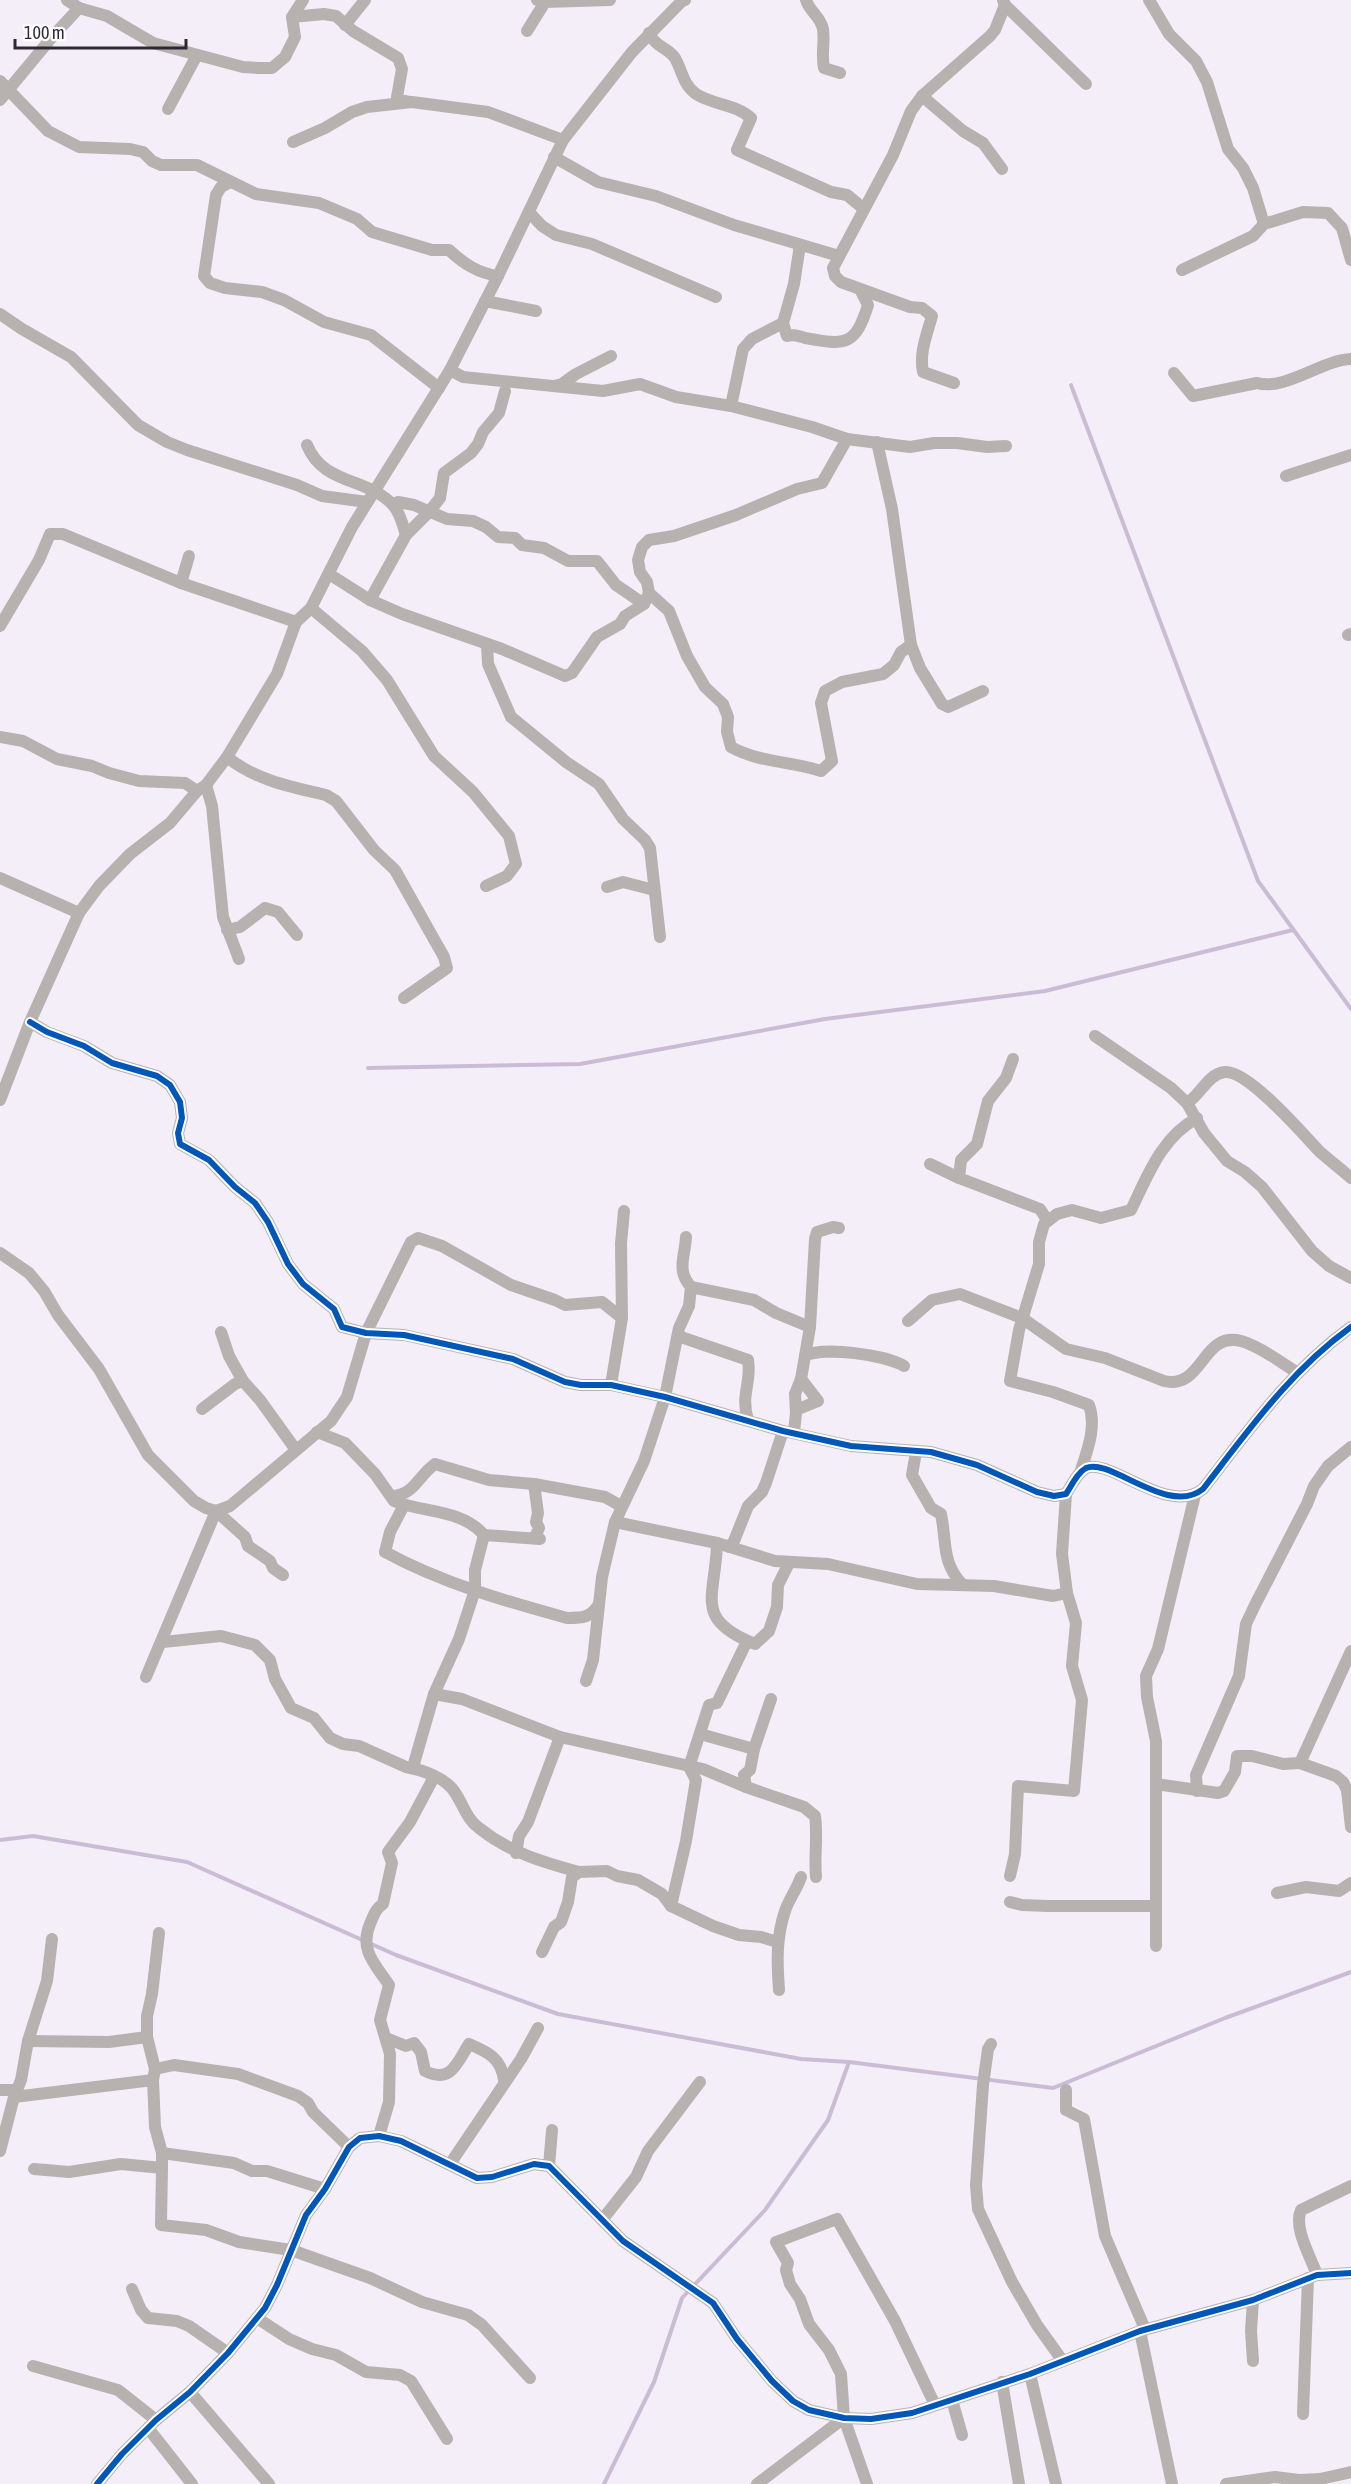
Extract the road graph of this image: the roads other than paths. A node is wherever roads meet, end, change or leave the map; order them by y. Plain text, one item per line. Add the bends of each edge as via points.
1 (67, 0) edge
2 (303, 0) edge
3 (365, 0) edge
4 (610, 0) edge
5 (806, 0) edge
6 (1149, 0) edge
7 (541, 1) edge
8 (579, 1) edge
9 (680, 1) edge
10 (1004, 3) edge
11 (80, 8) junction
12 (292, 17) junction
13 (345, 24) junction
14 (527, 31) dead end
15 (649, 33) junction
16 (197, 55) junction
17 (840, 73) dead end
18 (0, 81) edge
19 (1086, 84) dead end
20 (10, 90) junction
21 (922, 96) junction
22 (0, 100) edge
23 (412, 102) junction
24 (168, 109) dead end
25 (563, 140) junction
26 (293, 142) dead end
27 (555, 157) junction
28 (1002, 169) dead end
29 (230, 182) junction
30 (864, 209) junction
31 (530, 212) junction
32 (1264, 224) junction
33 (800, 244) junction
34 (839, 256) junction
35 (1351, 260) edge
36 (1182, 270) dead end
37 (498, 276) junction
38 (861, 291) junction
39 (716, 297) dead end
40 (485, 302) junction
41 (536, 311) dead end
42 (0, 314) edge
43 (783, 323) junction
44 (610, 356) dead end
45 (1351, 359) edge
46 (450, 370) junction
47 (1174, 374) dead end
48 (954, 383) dead end
49 (552, 387) junction
50 (439, 388) junction
51 (505, 391) dead end
52 (731, 406) junction
53 (847, 439) junction
54 (877, 442) junction
55 (307, 445) dead end
56 (1006, 446) dead end
57 (1351, 455) edge
58 (1286, 476) dead end
59 (370, 497) junction
60 (393, 505) junction
61 (429, 512) junction
62 (406, 535) junction
63 (189, 556) dead end
64 (329, 574) junction
65 (181, 583) junction
66 (647, 598) junction
67 (370, 600) junction
68 (311, 608) junction
69 (296, 622) junction
70 (0, 626) edge
71 (487, 644) junction
72 (911, 645) junction
73 (983, 691) dead end
74 (0, 736) edge
75 (226, 757) junction
76 (201, 788) junction
77 (0, 878) edge
78 (486, 886) dead end
79 (607, 887) dead end
80 (654, 890) junction
81 (79, 913) junction
82 (227, 930) junction
83 (297, 935) dead end
84 (660, 937) dead end
85 (239, 959) dead end
86 (404, 998) dead end
87 (30, 1022) junction
88 (1095, 1036) dead end
89 (1013, 1059) dead end
90 (0, 1100) edge
91 (1187, 1103) junction
92 (1197, 1118) junction
93 (930, 1164) dead end
94 (959, 1178) junction
95 (1351, 1178) edge
96 (624, 1211) dead end
97 (1047, 1220) junction
98 (839, 1228) dead end
99 (687, 1238) dead end
100 (0, 1253) edge
101 (1351, 1278) edge
102 (691, 1287) junction
103 (622, 1318) junction
104 (1022, 1318) junction
105 (908, 1321) dead end
106 (810, 1327) junction
107 (1351, 1327) edge
108 (221, 1332) dead end
109 (366, 1333) junction
110 (678, 1336) junction
111 (805, 1356) junction
112 (904, 1366) dead end
113 (1298, 1373) junction
114 (801, 1379) junction
115 (243, 1381) junction
116 (611, 1385) junction
117 (665, 1397) junction
118 (202, 1409) dead end
119 (796, 1410) junction
120 (748, 1420) junction
121 (788, 1431) junction
122 (317, 1432) junction
123 (1351, 1447) edge
124 (296, 1450) junction
125 (916, 1452) junction
126 (1080, 1473) junction
127 (534, 1484) junction
128 (1066, 1494) junction
129 (1195, 1495) junction
130 (393, 1496) junction
131 (404, 1505) junction
132 (621, 1506) junction
133 (216, 1511) junction
134 (615, 1522) junction
135 (484, 1535) junction
136 (723, 1545) junction
137 (789, 1563) junction
138 (283, 1575) dead end
139 (963, 1585) junction
140 (475, 1590) junction
141 (1067, 1593) junction
142 (600, 1603) junction
143 (747, 1641) junction
144 (163, 1642) junction
145 (1351, 1651) edge
146 (146, 1677) dead end
147 (586, 1682) dead end
148 (434, 1694) junction
149 (771, 1699) dead end
150 (700, 1734) junction
151 (560, 1737) junction
152 (754, 1749) junction
153 (1300, 1763) junction
154 (413, 1767) junction
155 (689, 1767) junction
156 (434, 1777) junction
157 (1156, 1784) junction
158 (746, 1786) junction
159 (1197, 1791) junction
160 (1351, 1827) edge
161 (516, 1853) junction
162 (579, 1872) junction
163 (801, 1876) dead end
164 (1010, 1876) dead end
165 (816, 1877) dead end
166 (1351, 1883) edge
167 (1277, 1893) dead end
168 (1010, 1902) dead end
169 (671, 1906) junction
170 (1155, 1906) junction
171 (159, 1933) dead end
172 (52, 1939) dead end
173 (777, 1942) junction
174 (1156, 1946) dead end
175 (543, 1952) dead end
176 (779, 1990) dead end
177 (538, 2028) dead end
178 (147, 2037) junction
179 (386, 2038) junction
180 (28, 2041) junction
181 (991, 2044) dead end
182 (154, 2075) junction
183 (504, 2080) junction
184 (700, 2082) dead end
185 (0, 2090) edge
186 (1066, 2090) dead end
187 (16, 2094) junction
188 (552, 2130) dead end
189 (379, 2136) junction
190 (349, 2147) junction
191 (0, 2151) edge
192 (162, 2153) junction
193 (450, 2164) junction
194 (549, 2166) junction
195 (162, 2168) junction
196 (34, 2169) dead end
197 (1351, 2186) edge
198 (325, 2189) junction
199 (602, 2220) junction
200 (291, 2250) junction
201 (1351, 2273) edge
202 (1312, 2277) junction
203 (132, 2289) dead end
204 (1253, 2300) junction
205 (257, 2318) junction
206 (1143, 2330) junction
207 (228, 2354) junction
208 (1062, 2360) junction
209 (1253, 2361) dead end
210 (33, 2366) dead end
211 (1030, 2374) junction
212 (530, 2378) dead end
213 (1002, 2382) junction
214 (190, 2392) junction
215 (952, 2400) junction
216 (935, 2404) junction
217 (1303, 2414) dead end
218 (844, 2418) junction
219 (152, 2424) junction
220 (962, 2435) dead end
221 (447, 2439) dead end
222 (1351, 2472) edge
223 (98, 2483) edge
224 (192, 2484) edge
225 (269, 2484) edge
226 (757, 2484) edge
227 (867, 2484) edge
228 (1019, 2484) edge
229 (1056, 2484) edge
230 (1172, 2484) edge
231 (1226, 2484) edge

1 - 11 street
2 - 12 street
3 - 13 street
4 - 8 street
5 - 17 street via 821,22 824,68
6 - 32 street via 1169,34 1196,61 1207,82 1227,149 1253,188
7 - 8 street
7 - 14 street
9 - 15 street
10 - 19 street
10 - 21 street via 990,36
11 - 16 street via 107,16 153,43
11 - 20 street
12 - 13 street via 324,14 336,16
12 - 16 street via 295,37 285,57 272,68 243,67
13 - 23 street via 398,58 402,69 397,97
15 - 25 street
15 - 30 street via 654,43 674,57 696,94 744,111 751,118 737,150 831,192 847,195
16 - 24 street
18 - 20 street
20 - 22 street
20 - 29 street via 48,131 79,147 143,152 161,165 197,165
21 - 28 street via 983,144
21 - 30 street
23 - 25 street via 488,112
23 - 26 street via 351,112
25 - 27 street
27 - 31 street
27 - 33 street via 598,182 656,196
29 - 37 street via 256,194 319,203 357,219 372,232 432,250 449,250 482,273
29 - 50 street via 216,195 214,205 204,276 210,283 262,291 324,322 371,335
30 - 34 street
31 - 37 street
31 - 39 street via 556,235 592,244
32 - 35 street via 1303,212 1328,213 1342,228
32 - 36 street via 1252,236
33 - 34 street
33 - 43 street
34 - 38 street via 832,268 835,276
37 - 40 street
38 - 43 street via 868,305 857,334 847,341 828,343 787,336
38 - 48 street via 922,308 932,316 923,350 923,372
40 - 41 street
40 - 46 street
42 - 59 street via 71,357 138,425 167,442 312,493
43 - 52 street via 752,339 743,349
44 - 49 street
45 - 47 street via 1338,359 1289,379 1193,396
46 - 49 street via 463,377
46 - 50 street
49 - 52 street via 603,391 640,384 676,397
50 - 59 street
51 - 61 street via 499,413 478,444 444,473 440,498
52 - 53 street
53 - 54 street
53 - 66 street via 822,483 674,536 649,540 638,560 647,582
54 - 56 street via 910,447 934,443
54 - 72 street via 892,509
55 - 59 street via 321,468
57 - 58 street
59 - 60 street
59 - 64 street
60 - 61 street via 414,505
60 - 62 street
61 - 62 street
61 - 66 street via 455,521 473,520 498,537 544,548 567,561 597,561 616,585
62 - 67 street
63 - 65 street
64 - 67 street
64 - 68 street
65 - 69 street
65 - 70 street via 63,534 50,534
66 - 71 street via 620,624 597,637 572,673 565,676
66 - 72 street via 669,610 687,656 705,687 723,704 731,747 769,762 821,771 832,761 821,703 825,691 842,682 883,674
67 - 71 street
68 - 69 street
68 - 78 street via 362,651 387,680 434,756 473,792 509,836 516,864 507,876
69 - 75 street via 277,674
71 - 80 street via 488,664 511,717 599,784 650,848
72 - 73 street via 942,704 948,707
74 - 76 street via 23,741 57,759 139,781 185,783
75 - 76 street
75 - 86 street via 257,776 336,801 395,870 447,968
76 - 81 street via 170,823 99,885
76 - 82 street via 212,806
77 - 81 street
79 - 80 street via 623,882
80 - 84 street
81 - 87 street
82 - 83 street via 240,927 265,908 278,912
82 - 85 street
87 - 90 street
87 - 109 street via 112,1063 157,1076 170,1085 180,1102 180,1144 209,1160 255,1203 288,1264 303,1284 334,1309 342,1327
88 - 91 street
89 - 94 street via 1006,1078 988,1101 977,1144 961,1160
91 - 92 street
91 - 95 street via 1216,1075 1231,1073 1296,1124
92 - 97 street via 1169,1138 1131,1210 1101,1218 1072,1210
92 - 101 street via 1227,1161 1262,1187 1312,1251
93 - 94 street
94 - 97 street via 1041,1209
96 - 103 street
97 - 104 street via 1039,1242 1036,1277
98 - 106 street via 817,1232
99 - 102 street via 681,1263 685,1281
100 - 133 street via 29,1273 44,1291 99,1369 148,1455 194,1501
102 - 106 street via 754,1300
102 - 110 street
103 - 109 street via 602,1302 565,1305 511,1286 442,1246 418,1238 411,1242
103 - 116 street
104 - 105 street via 960,1294 932,1300
104 - 113 street via 1066,1349 1105,1358 1172,1383 1200,1367 1214,1345 1223,1340 1253,1346
104 - 126 street via 1010,1382 1089,1405 1093,1417
106 - 111 street
107 - 113 street
108 - 115 street
109 - 116 street via 404,1335 513,1359 565,1382
109 - 122 street via 347,1397
110 - 117 street
110 - 120 street via 748,1360 750,1371 744,1393
111 - 112 street via 814,1352 863,1354
111 - 114 street
113 - 129 street
114 - 119 street via 795,1394
114 - 119 street via 818,1401
115 - 118 street
115 - 124 street
116 - 117 street
117 - 120 street
117 - 132 street via 644,1461
119 - 121 street
120 - 121 street
121 - 125 street via 851,1446
121 - 136 street via 762,1492 748,1506 734,1541
122 - 124 street
122 - 130 street via 345,1443
123 - 159 street via 1328,1466 1314,1486 1246,1624 1239,1676 1196,1775
124 - 133 street via 230,1506
125 - 128 street via 931,1452 977,1465 1037,1492
125 - 139 street via 912,1475 931,1508 941,1514 948,1563
126 - 128 street
126 - 129 street via 1088,1467 1099,1467 1158,1491 1182,1497
127 - 130 street via 489,1480 435,1464 413,1489
127 - 132 street via 605,1497
127 - 135 street via 539,1528 536,1535 540,1539
128 - 141 street via 1062,1554
129 - 157 street via 1158,1649 1146,1676 1156,1741
130 - 131 street via 394,1501
131 - 135 street via 475,1524
131 - 140 street via 385,1551
132 - 134 street
133 - 138 street via 245,1537 248,1546
133 - 144 street
134 - 136 street
134 - 142 street
135 - 140 street via 475,1570
136 - 137 street
136 - 143 street via 712,1611 724,1628
137 - 139 street via 828,1564 917,1584
137 - 143 street via 778,1585 777,1607 769,1631 755,1644
139 - 141 street via 1053,1596
140 - 142 street via 567,1618 587,1617
140 - 148 street via 459,1639
141 - 164 street via 1076,1623 1072,1666 1082,1700 1074,1791 1018,1786 1015,1854
142 - 147 street via 593,1660
143 - 150 street via 717,1703 709,1705
144 - 146 street
144 - 154 street via 221,1636 255,1646 270,1660 275,1679 291,1708 314,1718 330,1738
145 - 153 street
148 - 151 street via 462,1699
148 - 154 street
149 - 152 street
150 - 152 street
150 - 155 street
151 - 155 street
151 - 161 street via 519,1836
152 - 158 street via 750,1770 744,1774
153 - 159 street via 1237,1756 1235,1772 1224,1791
153 - 160 street via 1343,1782
154 - 156 street
155 - 158 street
155 - 169 street via 696,1780
156 - 161 street via 456,1792 478,1827
156 - 179 street via 388,1852 392,1863 383,1904 376,1909 365,1936 370,1957 389,1985 380,2020
157 - 159 street
157 - 170 street
158 - 165 street via 804,1807 815,1816
161 - 162 street
162 - 169 street via 607,1870 638,1880 662,1894
162 - 175 street via 572,1877 561,1922 554,1927
163 - 173 street via 785,1909
166 - 167 street via 1339,1891 1306,1887
168 - 170 street
169 - 173 street via 721,1929
170 - 174 street
171 - 178 street
172 - 180 street via 47,1981
173 - 176 street
177 - 183 street
178 - 180 street via 109,2042
178 - 182 street
179 - 183 street via 406,2046 414,2043 421,2052 425,2071 435,2076 444,2076 454,2069 469,2044 486,2049 502,2069
179 - 189 street via 390,2054 389,2103
180 - 187 street
181 - 208 street via 982,2085 978,2209 1012,2282
182 - 187 street
182 - 190 street via 174,2065 238,2074 298,2096
182 - 192 street via 155,2127
183 - 193 street
184 - 199 street
185 - 187 street
186 - 206 street via 1066,2110 1084,2119 1105,2236
187 - 191 street
188 - 194 street
189 - 190 street via 360,2138
189 - 193 street via 401,2141
190 - 198 street
192 - 195 street
192 - 198 street via 234,2163
193 - 194 street via 477,2178 534,2164
194 - 199 street
195 - 196 street via 121,2164 69,2172
195 - 200 street via 161,2225 207,2230 239,2242
197 - 202 street via 1299,2213
198 - 200 street via 306,2215
199 - 218 street via 623,2241 713,2303 737,2339 793,2401 808,2410
200 - 205 street via 277,2285
200 - 212 street via 370,2278 422,2302 468,2315
201 - 202 street
202 - 204 street
202 - 217 street
203 - 207 street via 148,2318 189,2326
204 - 206 street
204 - 209 street
205 - 207 street
205 - 221 street via 289,2339 336,2355 366,2372 400,2375 411,2381
206 - 208 street
206 - 230 street
207 - 214 street
208 - 211 street
210 - 219 street via 118,2390
211 - 213 street
211 - 229 street
213 - 215 street
213 - 228 street
214 - 219 street
214 - 225 street
215 - 216 street
215 - 220 street
216 - 218 street via 912,2413
216 - 218 street via 895,2321 837,2219 776,2242 788,2263 790,2284 809,2324 841,2374
218 - 226 street
218 - 227 street
219 - 223 street
219 - 224 street
222 - 231 street via 1320,2479 1275,2477

